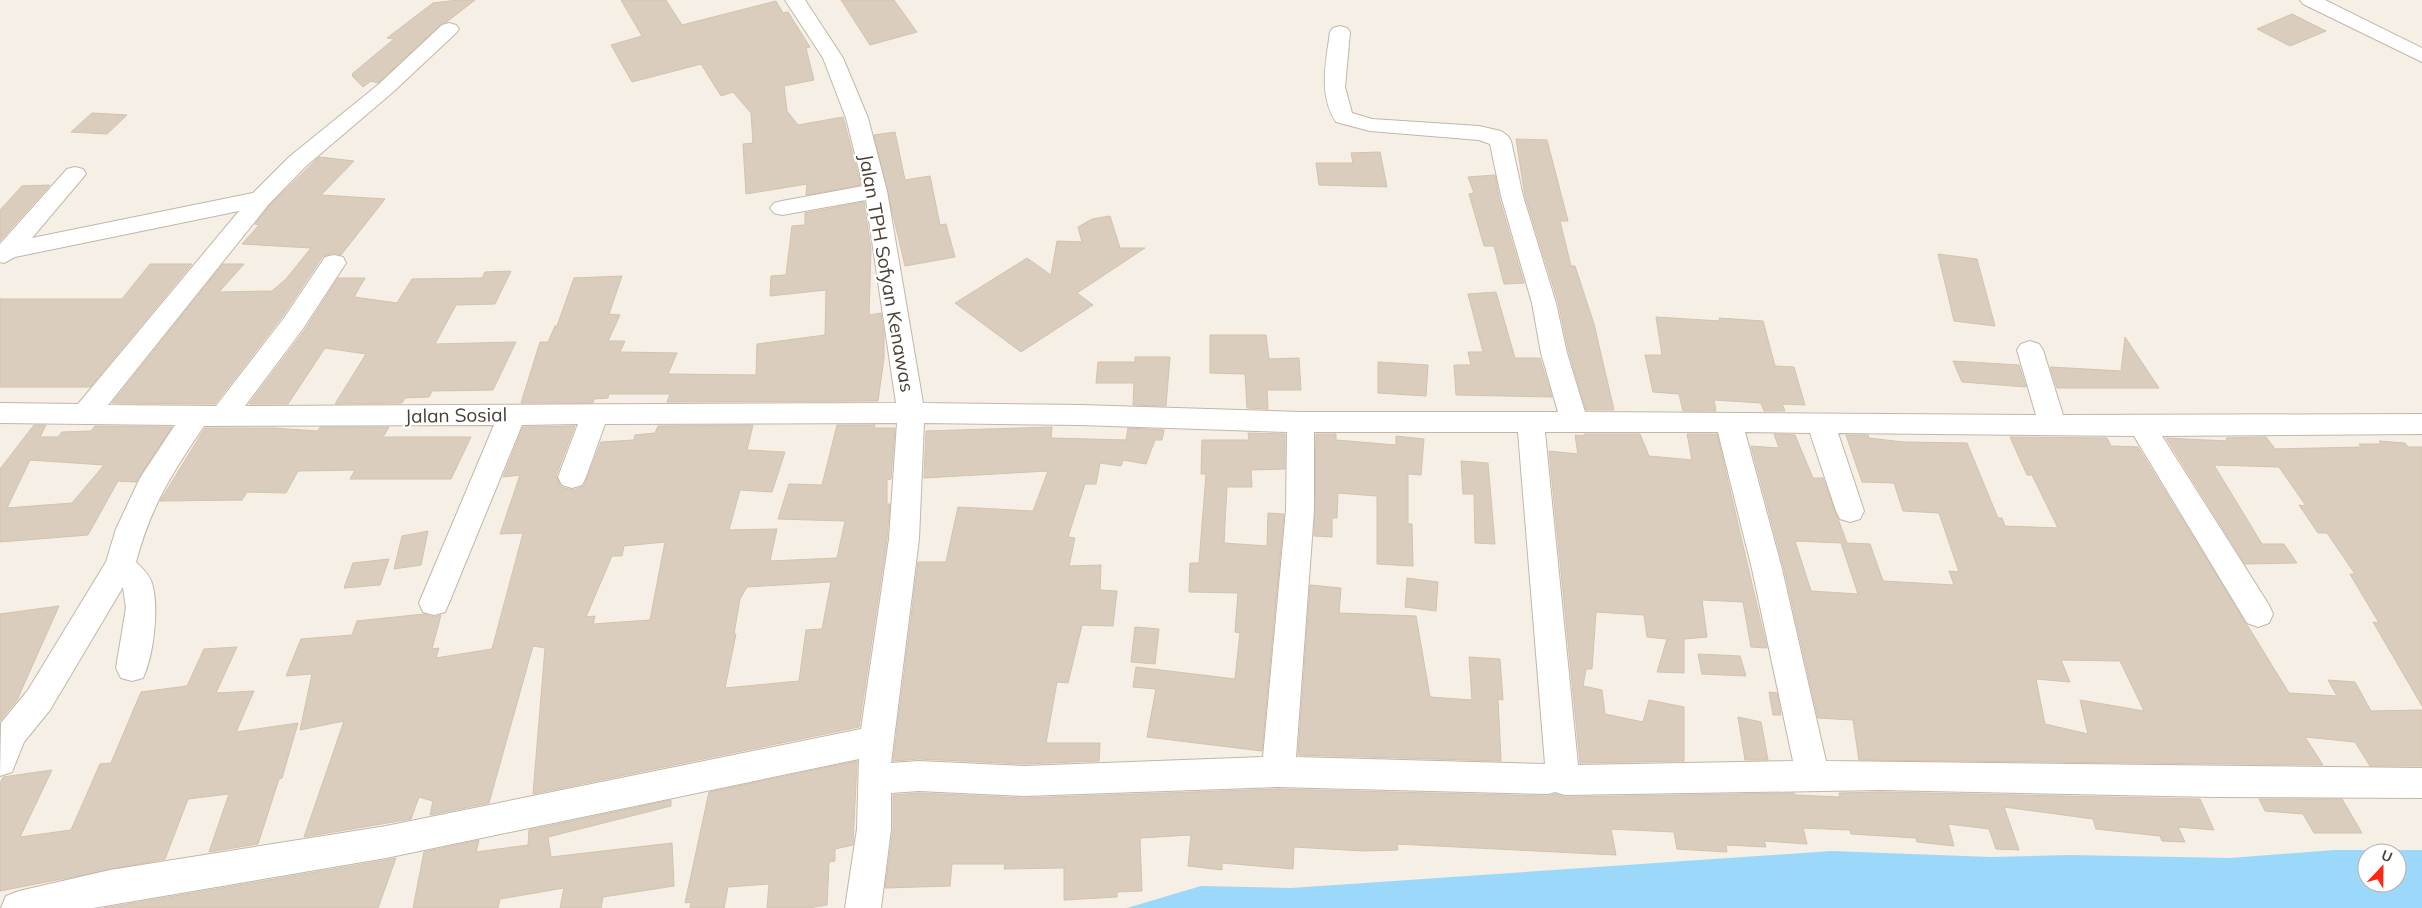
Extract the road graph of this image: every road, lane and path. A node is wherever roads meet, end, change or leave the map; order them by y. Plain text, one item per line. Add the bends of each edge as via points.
1 (795, 0) edge
2 (2310, 0) edge
3 (449, 29) dead end
4 (1340, 32) dead end
5 (2422, 56) edge
6 (75, 174) dead end
7 (876, 191) junction
8 (261, 200) junction
9 (782, 208) dead end
10 (4, 255) edge
11 (334, 263) dead end
12 (2030, 350) dead end
13 (0, 412) edge
14 (911, 413) junction
15 (85, 414) junction
16 (595, 414) junction
17 (512, 415) junction
18 (210, 416) junction
19 (1301, 422) junction
20 (1729, 422) junction
21 (1531, 423) junction
22 (1575, 423) junction
23 (1821, 424) junction
24 (2422, 424) edge
25 (2052, 425) junction
26 (2142, 426) junction
27 (572, 477) dead end
28 (1850, 512) dead end
29 (120, 566) junction
30 (434, 603) dead end
31 (2258, 614) dead end
32 (132, 668) dead end
33 (876, 741) junction
34 (0, 760) edge
35 (1278, 772) junction
36 (1556, 777) junction
37 (1813, 777) junction
38 (874, 779) junction
39 (2422, 783) edge
40 (18, 908) edge
41 (862, 908) edge

1 - 7 street, Jalan TPH Sofyan Kenawas via 832,58 856,118
2 - 5 street
3 - 8 street via 386,88 311,149
4 - 22 street via 1335,79 1344,117 1370,125 1479,133 1500,141 1512,196
6 - 10 street
7 - 9 street
7 - 14 street, Jalan TPH Sofyan Kenawas
8 - 10 street
8 - 15 street
11 - 18 street via 293,324
12 - 25 street
13 - 15 street, Jalan Sosial
14 - 16 street, Jalan Sosial
14 - 19 street, Jalan Sosial
14 - 33 street, Jalan TPH Sofyan Kenawas via 904,538
15 - 18 street, Jalan Sosial
16 - 17 street, Jalan Sosial
16 - 27 street
17 - 18 street, Jalan Sosial
17 - 30 street
18 - 29 street via 154,478 130,529
19 - 21 street, Jalan Sosial
19 - 35 street via 1300,510
20 - 22 street, Jalan Sosial
20 - 23 street, Jalan Sosial
20 - 37 street via 1767,569
21 - 22 street, Jalan Sosial
21 - 36 street via 1562,764
23 - 25 street, Jalan Sosial
23 - 28 street
24 - 26 street, Jalan Sosial
25 - 26 street, Jalan Sosial
26 - 31 street
29 - 32 street via 137,582 141,608
29 - 34 street via 39,700 12,733
33 - 38 street, Jalan TPH Sofyan Kenawas
33 - 40 street via 800,754 385,842 78,893
35 - 36 street
35 - 38 street via 1024,780 918,776
36 - 37 street via 1565,780
37 - 39 street
38 - 41 street, Jalan TPH Sofyan Kenawas via 874,830

